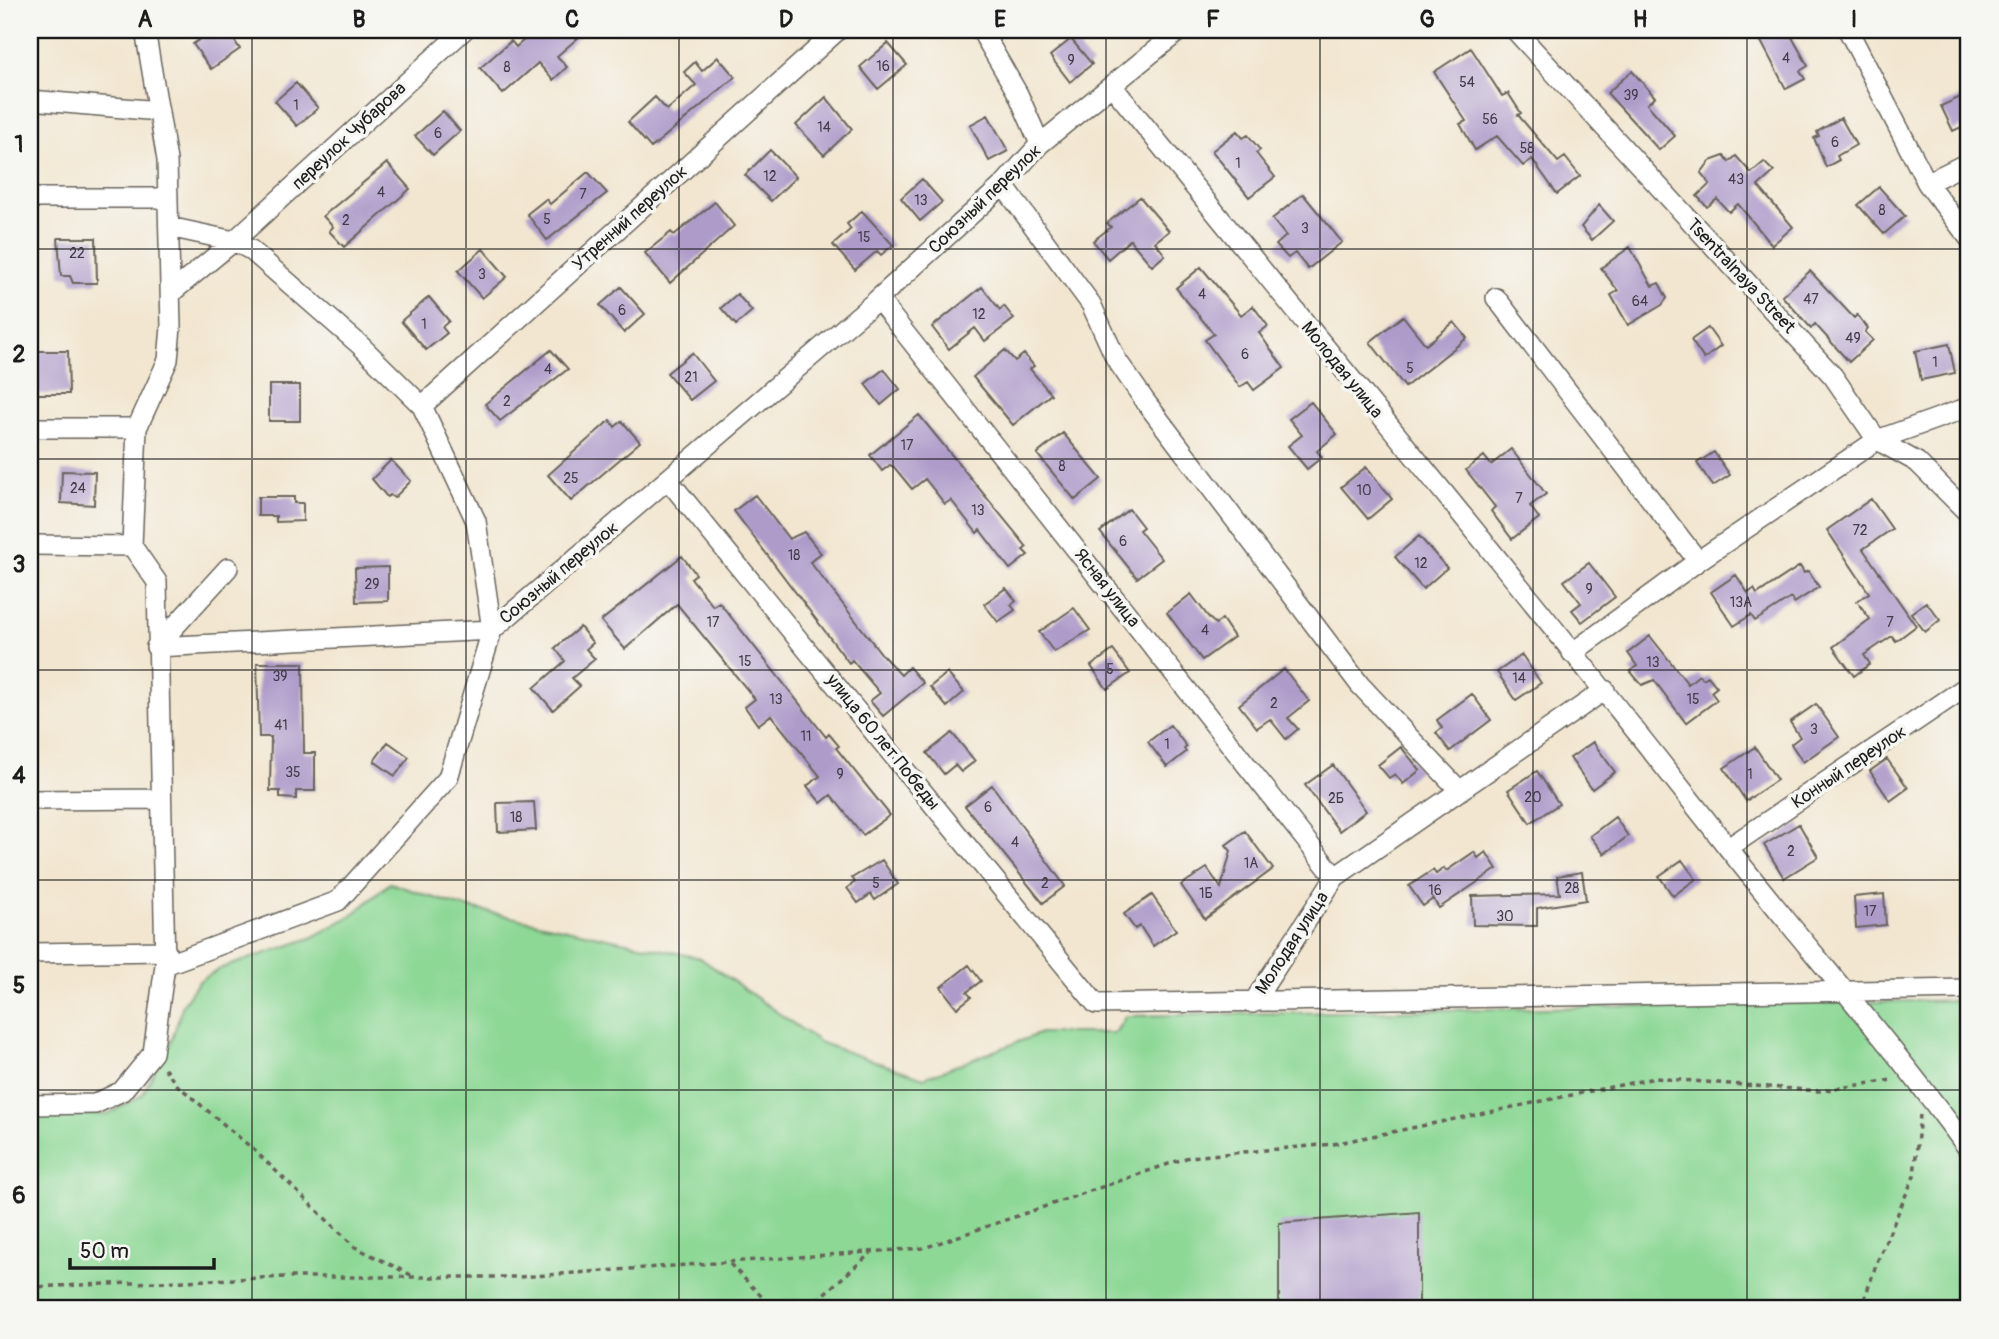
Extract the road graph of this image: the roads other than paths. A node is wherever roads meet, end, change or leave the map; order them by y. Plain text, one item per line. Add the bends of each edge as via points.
1 (145, 30) edge
2 (464, 30) edge
3 (838, 30) edge
4 (981, 30) edge
5 (1180, 30) edge
6 (1515, 30) edge
7 (1848, 30) edge
8 (1113, 87) junction
9 (30, 100) edge
10 (159, 111) junction
11 (1040, 144) junction
12 (1969, 162) edge
13 (1927, 183) junction
14 (1003, 185) junction
15 (30, 198) edge
16 (167, 198) junction
17 (169, 227) junction
18 (1969, 238) edge
19 (234, 241) junction
20 (171, 293) junction
21 (1496, 298) dead end
22 (878, 299) junction
23 (422, 406) junction
24 (1969, 407) edge
25 (30, 428) edge
26 (137, 428) junction
27 (1877, 440) junction
28 (669, 481) junction
29 (1969, 514) edge
30 (30, 545) edge
31 (132, 546) junction
32 (1698, 561) junction
33 (228, 568) dead end
34 (492, 630) junction
35 (156, 647) junction
36 (1572, 653) junction
37 (1969, 685) edge
38 (1605, 690) junction
39 (1460, 791) junction
40 (159, 799) junction
41 (30, 800) edge
42 (1728, 848) junction
43 (1335, 877) junction
44 (30, 953) edge
45 (165, 958) junction
46 (1969, 989) edge
47 (1849, 992) junction
48 (1252, 1003) junction
49 (30, 1105) edge
50 (1969, 1150) edge

1 - 10 street
2 - 19 street, переулок Чубарова
3 - 23 street, Утренний переулок
4 - 11 street
5 - 8 street, Союзный переулок
6 - 27 street, Tsentralnaya Street via 1833,376
7 - 13 street
8 - 11 street, Союзный переулок
8 - 36 street, Молодая улица
9 - 10 street
10 - 16 street
11 - 14 street, Союзный переулок
12 - 13 street
13 - 18 street
14 - 22 street, Союзный переулок
14 - 39 street via 1091,304 1116,359 1145,401 1360,685
15 - 16 street
16 - 17 street
17 - 19 street
17 - 20 street
19 - 20 street, переулок Чубарова
19 - 23 street via 251,250
20 - 26 street via 168,360
21 - 32 street
22 - 28 street, Союзный переулок
22 - 43 street, Ясная улица
23 - 34 street via 476,521
24 - 27 street
25 - 26 street
26 - 31 street
27 - 29 street, Tsentralnaya Street via 1917,462
27 - 32 street
28 - 34 street, Союзный переулок
28 - 48 street, улица 60 лет Победы via 1096,1004
30 - 31 street
31 - 35 street via 157,582
32 - 36 street
33 - 35 street
34 - 35 street
34 - 45 street, Союзный переулок via 448,778 338,901
35 - 40 street
36 - 38 street, Молодая улица
37 - 42 street, Конный переулок
38 - 39 street, Молодая улица
38 - 42 street, Молодая улица
39 - 43 street, Молодая улица
40 - 41 street
40 - 45 street
42 - 47 street, Молодая улица
43 - 48 street, Молодая улица
44 - 45 street, Союзный переулок
45 - 49 street via 153,1054 122,1091 94,1104
46 - 47 street
47 - 48 street
47 - 50 street, Молодая улица

